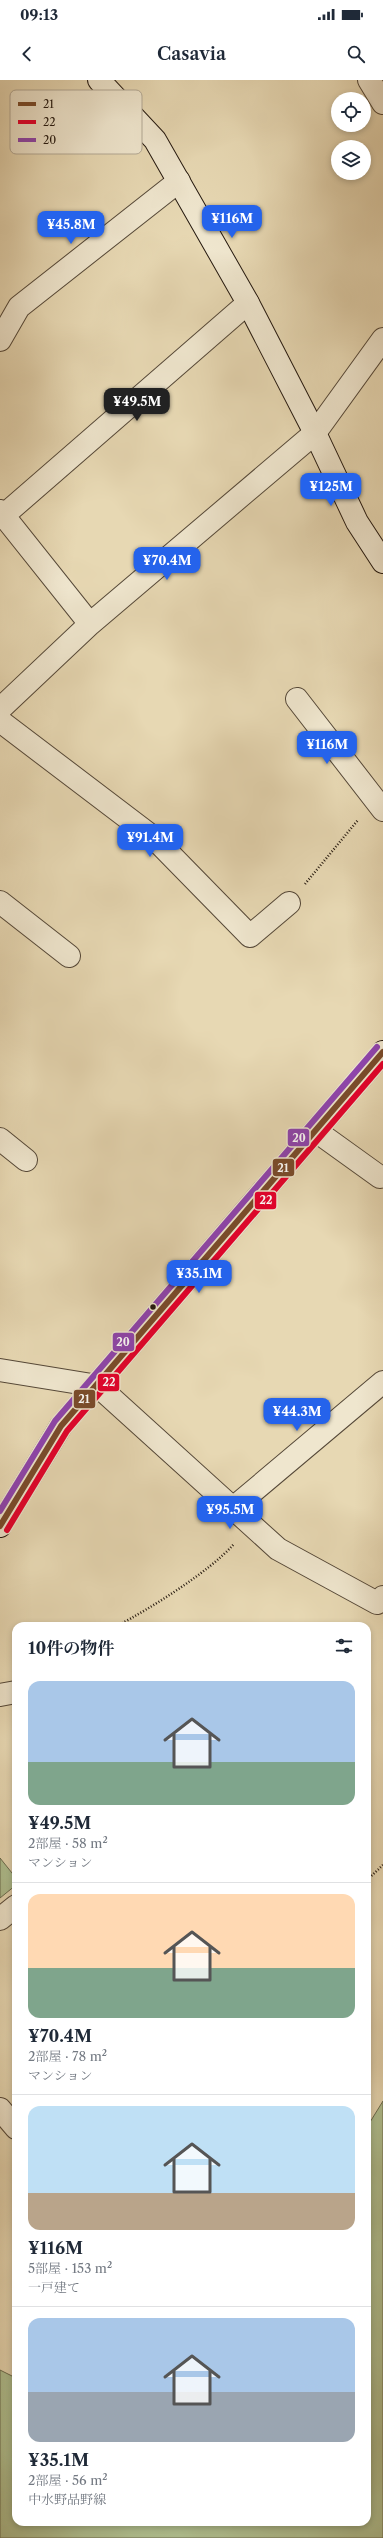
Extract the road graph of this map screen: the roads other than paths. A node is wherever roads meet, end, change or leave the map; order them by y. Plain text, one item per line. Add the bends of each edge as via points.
1 (99, 80) edge
2 (369, 80) edge
3 (108, 90) edge
4 (383, 103) edge
5 (142, 126) edge
6 (179, 181) junction
7 (248, 303) junction
8 (383, 339) edge
9 (0, 340) edge
10 (315, 433) junction
11 (2, 513) edge
12 (383, 562) edge
13 (90, 624) junction
14 (297, 699) dead end
15 (0, 709) edge
16 (0, 721) edge
17 (379, 805) edge
18 (0, 902) edge
19 (289, 903) road end
20 (69, 956) dead end
21 (383, 1052) edge
22 (316, 1131) junction
23 (0, 1139) edge
24 (26, 1160) dead end
25 (380, 1177) dead end
26 (0, 1370) edge
27 (383, 1382) edge
28 (98, 1386) junction
29 (232, 1509) junction
30 (0, 1526) edge
31 (383, 1597) edge
32 (12, 1693) edge
33 (0, 1695) edge
34 (12, 1909) edge
35 (0, 1919) edge
36 (0, 2110) edge
37 (12, 2124) edge

1 - 3 street
2 - 4 street
5 - 6 street via 155,140
6 - 7 street
6 - 9 street via 19,307
7 - 10 street
7 - 11 street
8 - 10 street
10 - 12 street via 357,522
10 - 13 street
11 - 13 street
13 - 15 street
14 - 17 street
16 - 19 street via 154,838 250,936
18 - 20 street
21 - 22 street
22 - 25 street
22 - 28 street
23 - 24 street
26 - 28 street
27 - 29 street
28 - 29 street
28 - 30 street via 61,1426
29 - 31 street via 278,1549 377,1603
32 - 33 street
34 - 35 street
36 - 37 street

